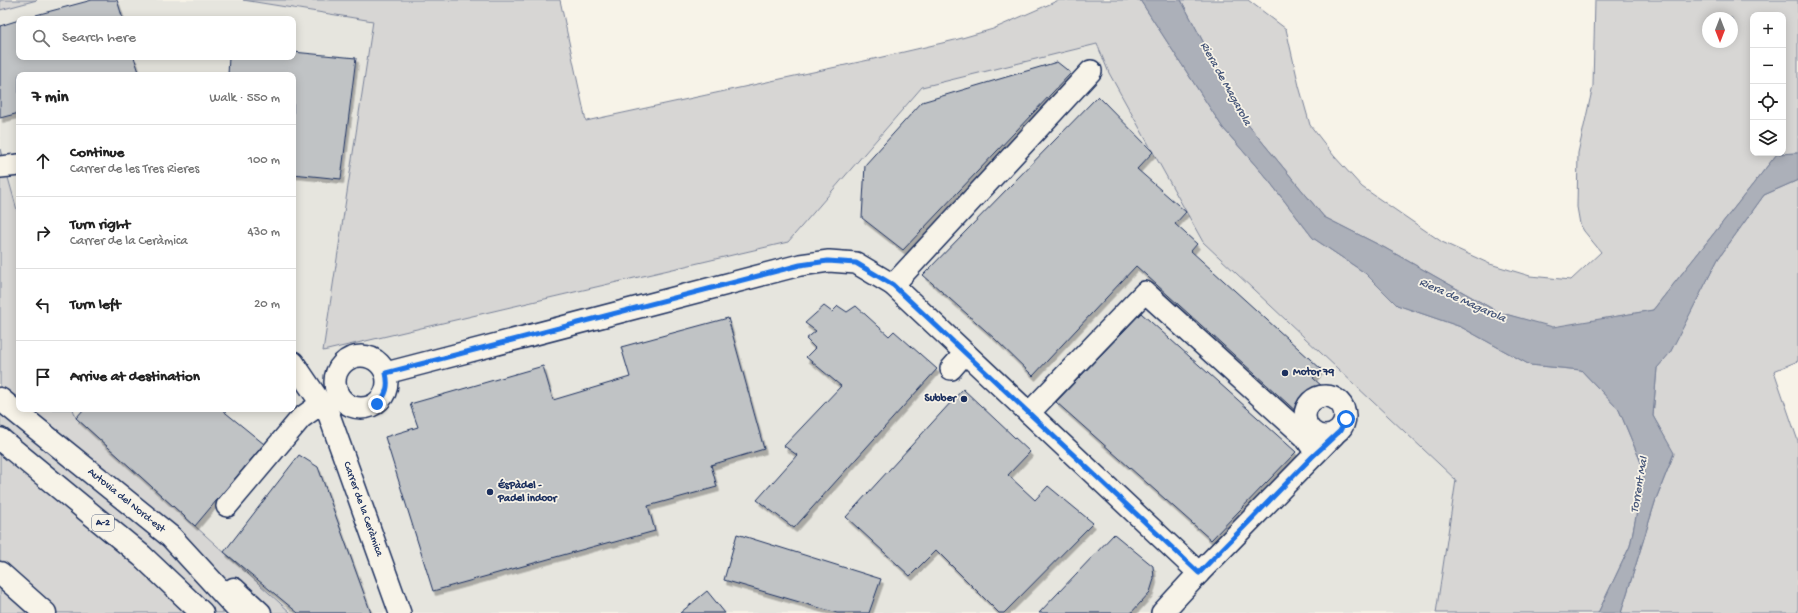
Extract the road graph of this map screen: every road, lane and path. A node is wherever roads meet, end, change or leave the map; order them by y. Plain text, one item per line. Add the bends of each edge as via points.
1 (1091, 71) dead end
2 (16, 166) edge
3 (0, 167) edge
4 (893, 285) junction
5 (296, 366) edge
6 (386, 373) junction
7 (307, 382) junction
8 (335, 386) junction
9 (0, 399) edge
10 (322, 402) junction
11 (352, 407) junction
12 (16, 412) edge
13 (16, 412) edge
14 (1029, 413) junction
15 (336, 431) junction
16 (0, 439) edge
17 (1311, 444) junction
18 (227, 506) dead end
19 (171, 537) junction
20 (1199, 573) junction
21 (0, 574) edge
22 (0, 587) edge
23 (27, 613) edge
24 (45, 613) edge
25 (202, 613) edge
26 (241, 613) edge
27 (260, 613) edge
28 (400, 613) edge
29 (1162, 613) edge

1 - 4 street
2 - 3 street
4 - 6 street via 856,263 828,261 800,265
4 - 14 street via 958,361
5 - 7 street, Carrer de la Ceràmica
6 - 8 street via 382,365 367,356 351,358 341,366 335,378
6 - 11 street via 387,390 377,404 369,408
7 - 8 street
7 - 10 street, Carrer de la Ceràmica
8 - 11 street via 340,399
9 - 13 highway, Autovia del Nord-est
10 - 15 street, Carrer de la Ceràmica
10 - 18 street via 301,418
11 - 15 street
12 - 19 highway, Autovia del Nord-est
14 - 17 street via 1145,292
14 - 20 street
15 - 28 street, Carrer de la Ceràmica
16 - 25 highway, A-2 via 142,556
17 - 17 street via 1334,435 1344,425 1343,405 1332,397 1319,397 1308,405 1305,418
17 - 20 street
19 - 26 highway, Autovia del Nord-est
19 - 27 highway via 195,553
20 - 29 street
21 - 24 highway
22 - 23 highway

